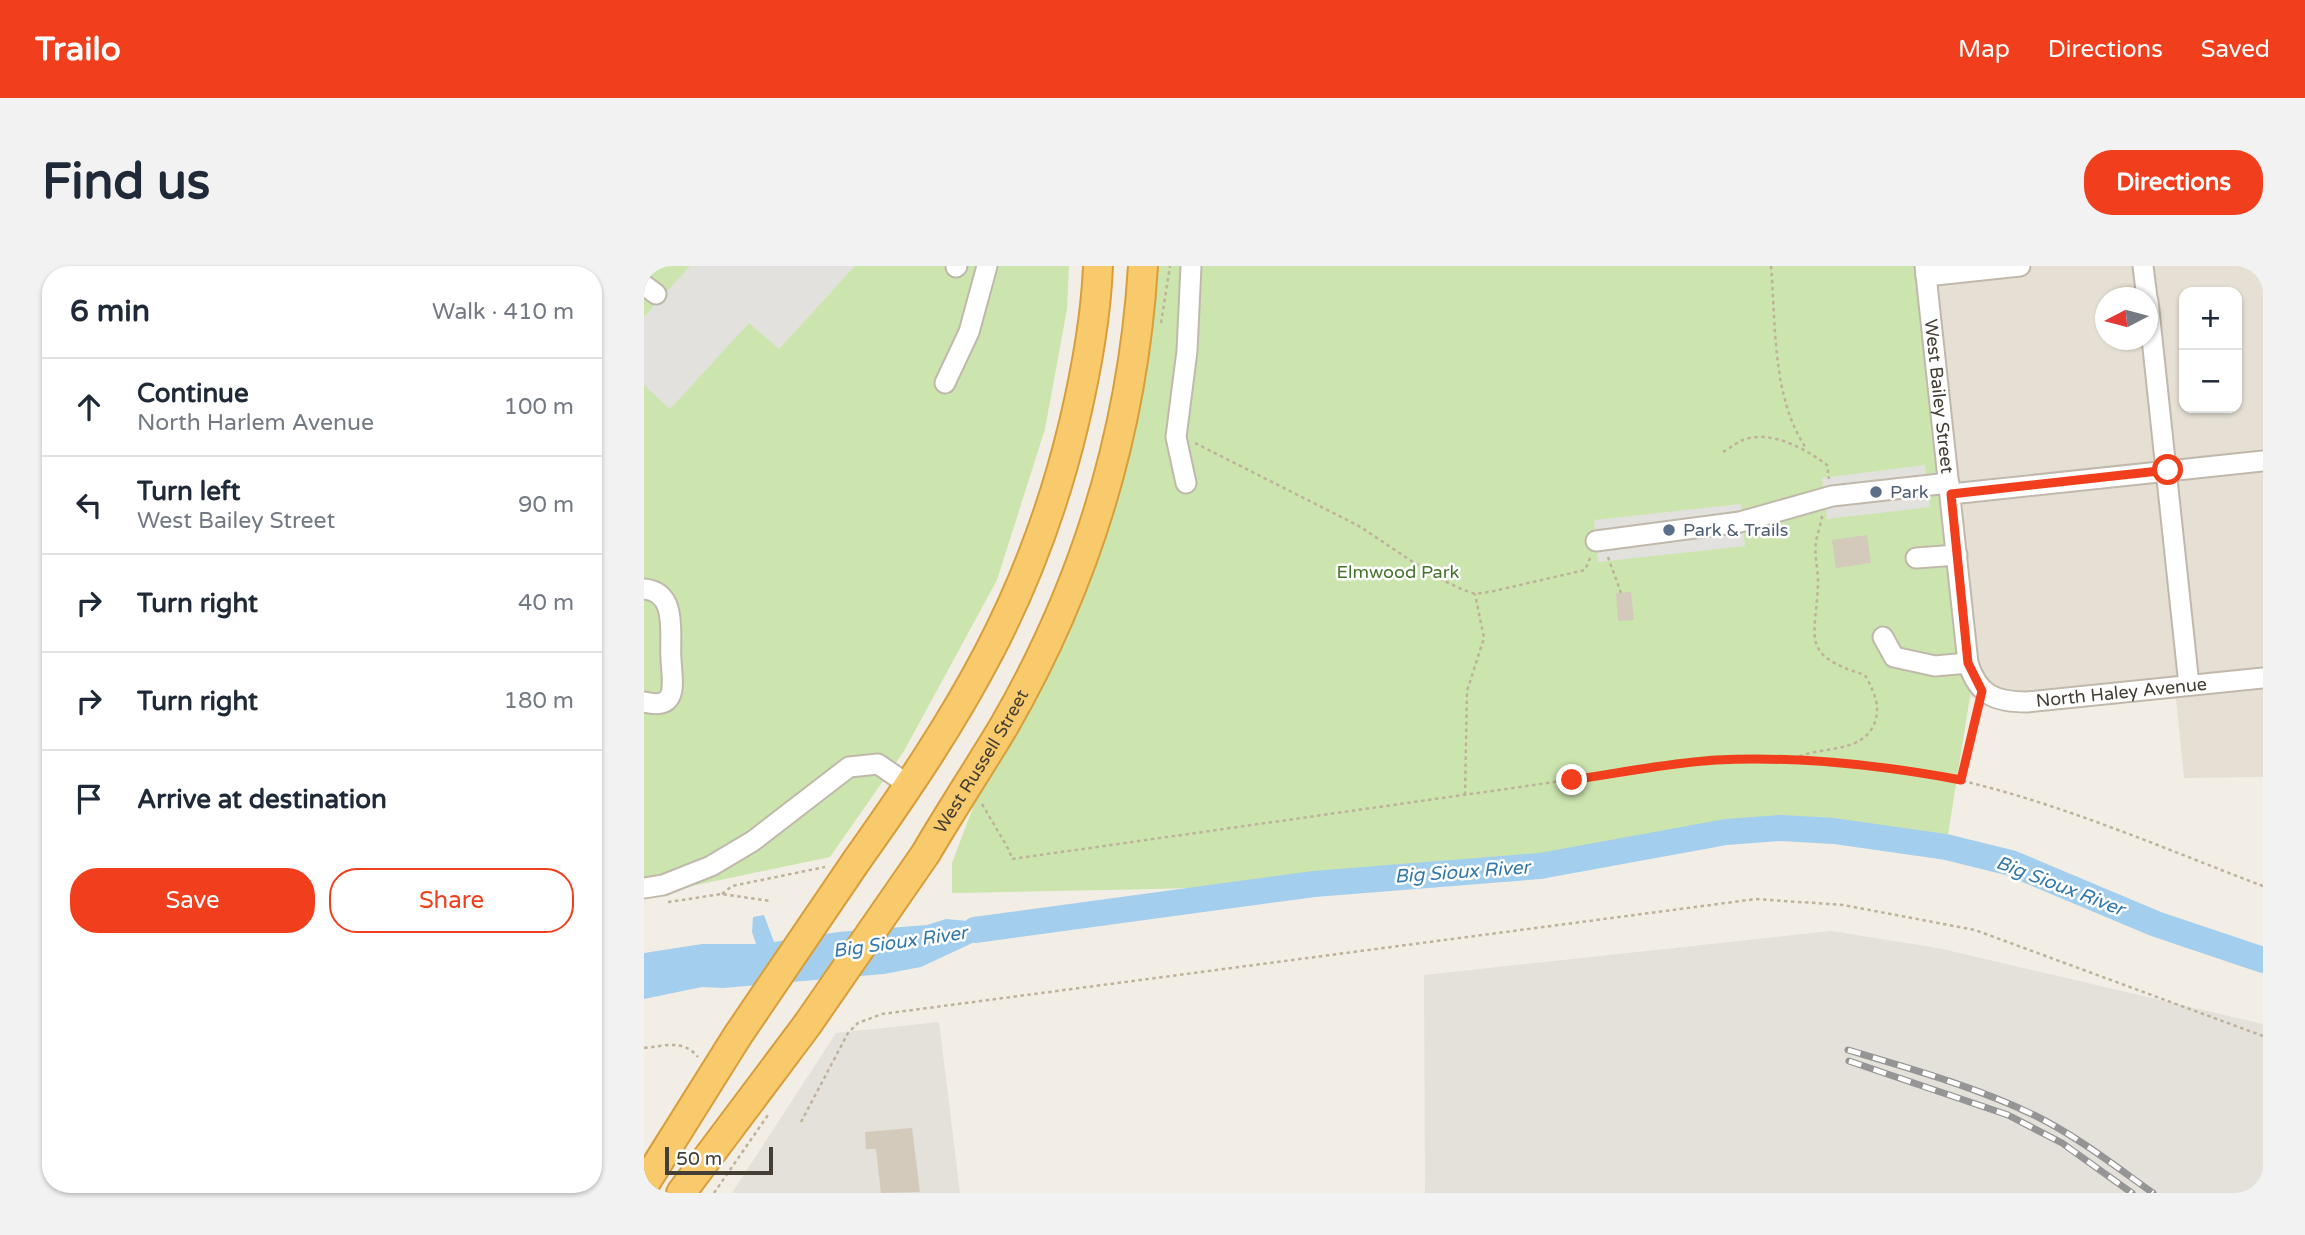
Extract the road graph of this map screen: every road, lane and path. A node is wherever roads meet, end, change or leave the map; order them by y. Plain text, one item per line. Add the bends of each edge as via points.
1 (987, 266) edge
2 (1098, 266) edge
3 (1191, 266) edge
4 (1771, 266) edge
5 (2020, 266) edge
6 (2143, 266) edge
7 (1143, 267) edge
8 (1926, 271) edge
9 (2146, 287) edge
10 (2153, 350) edge
11 (945, 383) dead end
12 (1176, 437) junction
13 (1808, 451) junction
14 (1723, 452) dead end
15 (2263, 461) edge
16 (2168, 470) junction
17 (1186, 483) dead end
18 (1950, 488) junction
19 (1826, 498) junction
20 (1601, 540) joint
21 (1957, 555) junction
22 (1916, 558) dead end
23 (1585, 570) dead end
24 (644, 589) edge
25 (1621, 593) dead end
26 (1475, 594) junction
27 (1883, 637) dead end
28 (1968, 663) junction
29 (2263, 678) edge
30 (2189, 685) junction
31 (1982, 691) junction
32 (644, 702) edge
33 (1790, 761) junction
34 (1961, 780) junction
35 (910, 786) junction
36 (1465, 795) junction
37 (981, 804) dead end
38 (827, 867) dead end
39 (2263, 886) edge
40 (644, 888) edge
41 (722, 894) junction
42 (770, 901) dead end
43 (668, 902) dead end
44 (2263, 1037) edge
45 (644, 1048) edge
46 (715, 1070) junction
47 (801, 1122) dead end
48 (644, 1185) edge
49 (681, 1193) edge

1 - 11 street via 969,332
2 - 35 highway via 1082,390 1042,537 980,674
3 - 12 street
4 - 13 path via 1783,389 1792,427
5 - 8 street
6 - 9 street
7 - 49 highway, West Russell Street, bridge via 1122,426 1086,551 1047,641 1004,725 926,853 807,1025
8 - 18 street, West Bailey Street
10 - 16 street
12 - 17 street
12 - 26 path via 1189,439 1359,526 1434,576
13 - 14 path via 1761,437 1744,439
13 - 19 path via 1827,465
15 - 16 street
16 - 18 street
16 - 30 street
18 - 19 street
18 - 21 street, West Bailey Street
19 - 20 street via 1740,522
19 - 33 path via 1816,542 1813,640 1839,667 1865,675 1875,693 1877,715 1871,733 1853,745 1804,753
20 - 25 path
21 - 22 street
21 - 28 street, West Bailey Street
23 - 26 path
24 - 32 street via 666,602 673,636 674,681 666,702
26 - 36 path via 1484,638 1467,691
27 - 28 street via 1894,657 1936,666
28 - 31 street, West Bailey Street
29 - 30 street, North Haley Avenue
30 - 31 street, North Haley Avenue via 2027,702 1993,699
31 - 34 path
33 - 34 path via 1904,770
33 - 36 path via 1689,763
34 - 39 path via 2030,800
35 - 40 street via 878,764 849,767 753,841 711,866
35 - 46 highway, bridge
36 - 37 path via 1012,859
38 - 41 path via 732,886
41 - 42 path
41 - 43 path
44 - 47 path via 1975,930 1843,905 1756,899 882,1014 858,1023 848,1033
45 - 46 path via 688,1046
46 - 48 highway

